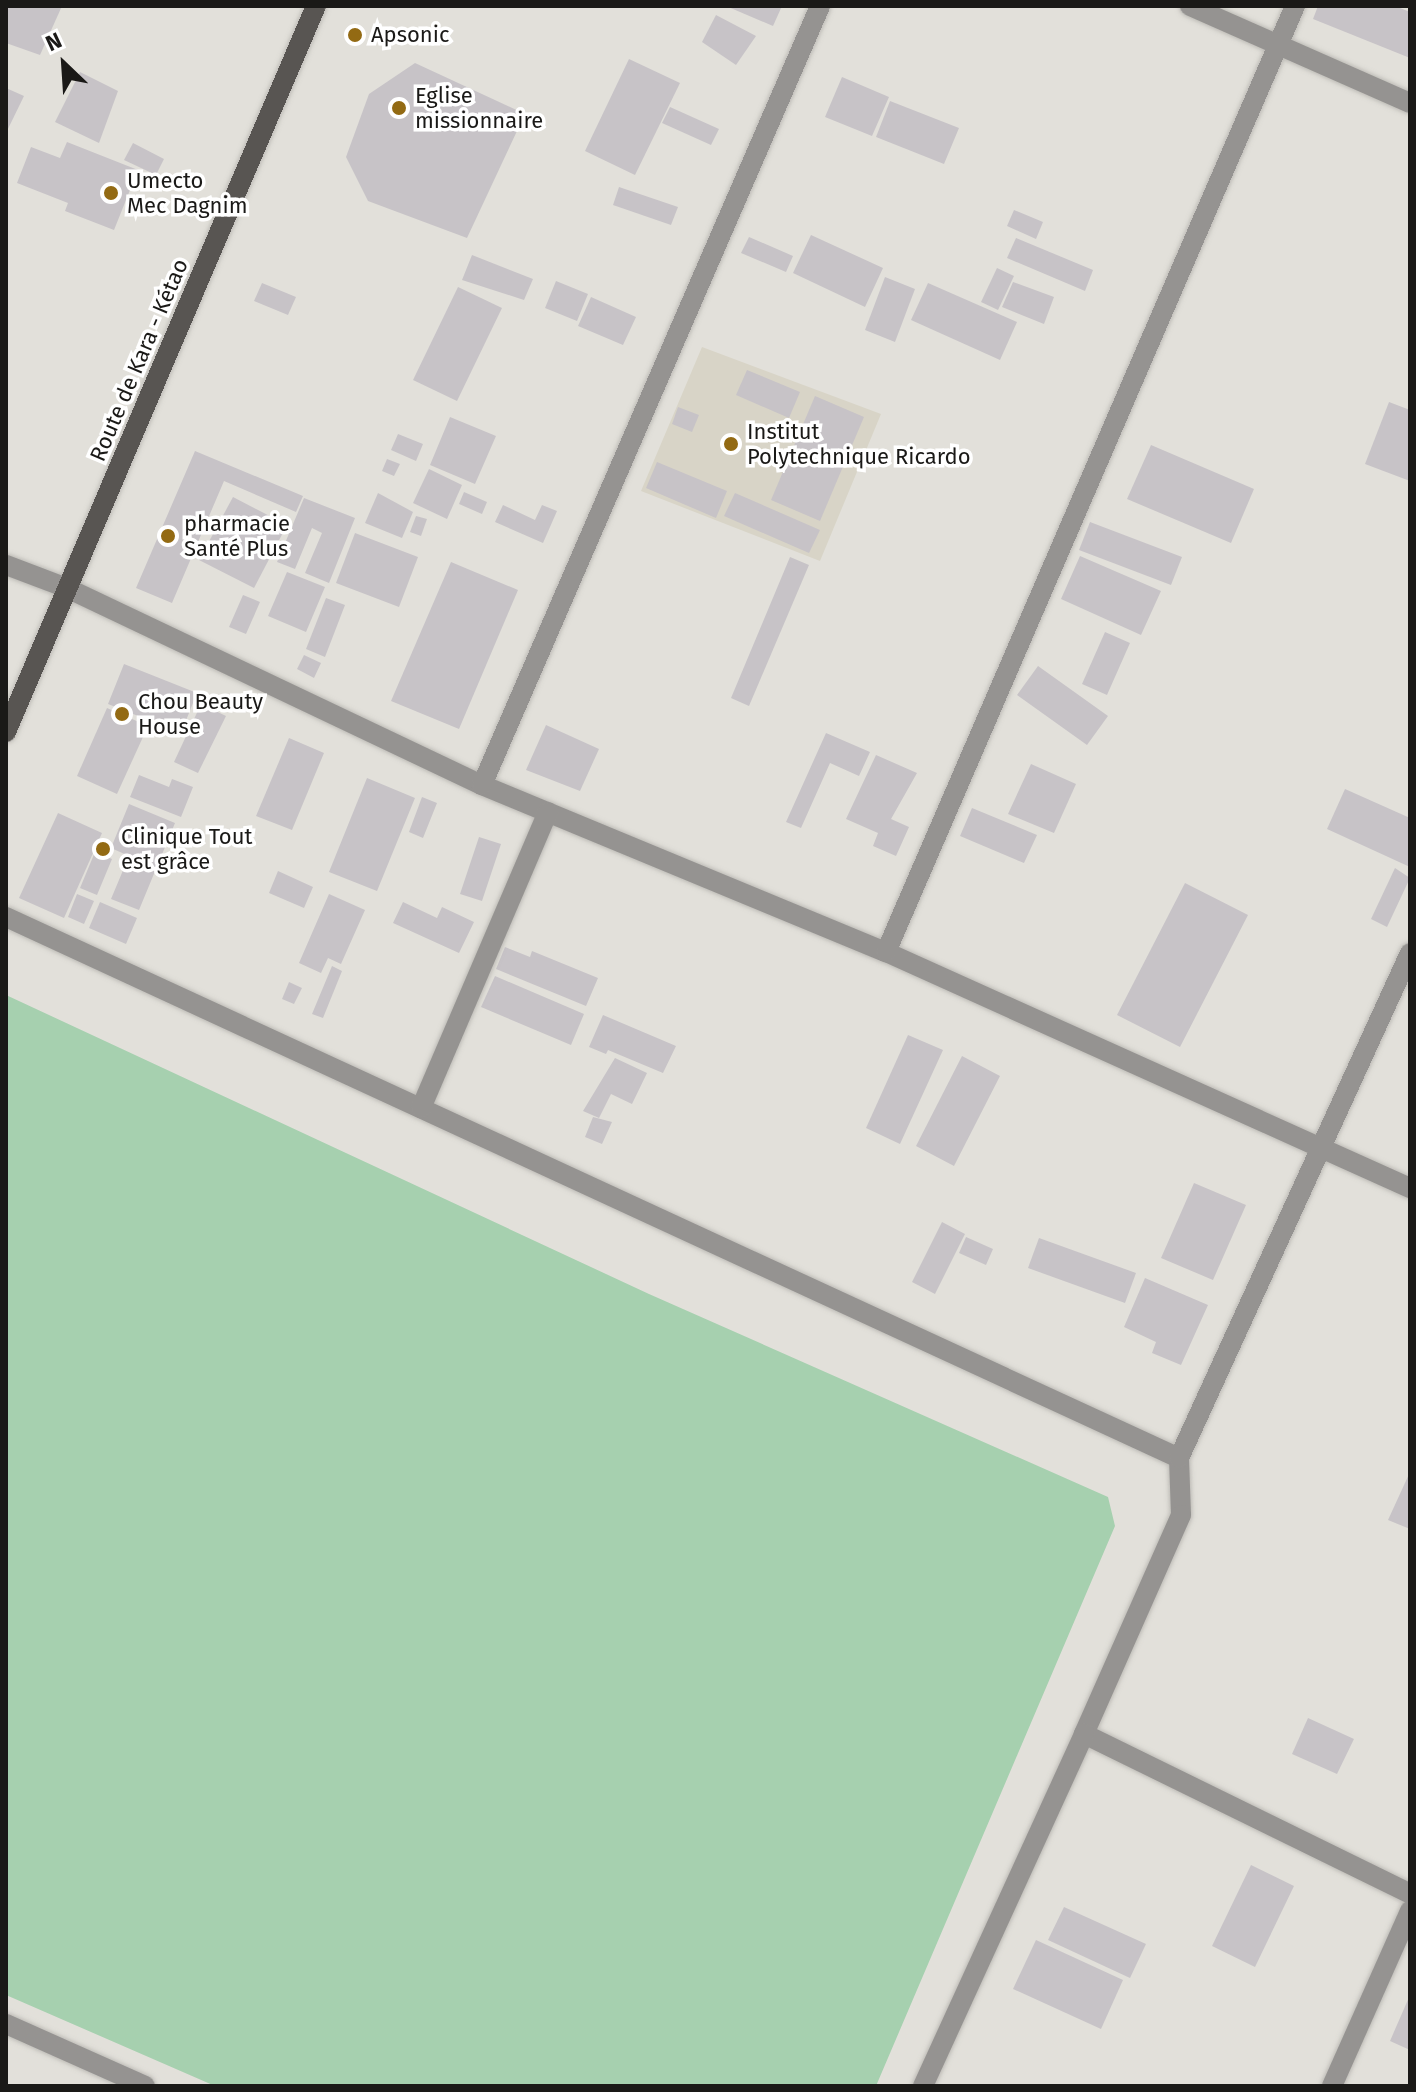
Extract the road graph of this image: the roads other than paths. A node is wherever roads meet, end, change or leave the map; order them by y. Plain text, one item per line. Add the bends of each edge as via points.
1 (316, 6) edge
2 (820, 6) edge
3 (1190, 6) edge
4 (1295, 6) edge
5 (1279, 45) junction
6 (1410, 103) edge
7 (6, 565) edge
8 (67, 588) junction
9 (6, 732) edge
10 (482, 785) junction
11 (548, 812) junction
12 (6, 917) edge
13 (886, 952) junction
14 (1410, 953) edge
15 (421, 1108) junction
16 (1318, 1148) junction
17 (1410, 1188) edge
18 (1179, 1458) junction
19 (1084, 1734) junction
20 (1410, 1894) edge
21 (1410, 1911) edge
22 (6, 2024) edge
23 (145, 2086) edge
24 (923, 2086) edge
25 (1332, 2086) edge

1 - 8 main road, Route de Kara - Kétao
2 - 10 street
3 - 5 street
4 - 5 street
5 - 6 street
5 - 13 street
7 - 8 street
8 - 9 main road, Route de Kara - Kétao
8 - 10 street
10 - 11 street
11 - 13 street
11 - 15 street
12 - 15 street
13 - 16 street
14 - 16 street
15 - 18 street
16 - 17 street
16 - 18 street
18 - 19 street via 1181,1515
19 - 20 street
19 - 24 street
21 - 25 street
22 - 23 street

